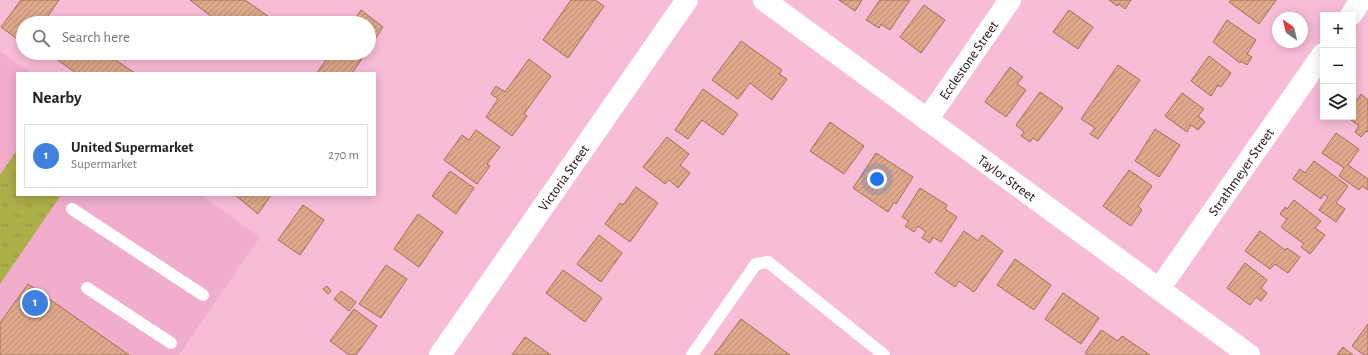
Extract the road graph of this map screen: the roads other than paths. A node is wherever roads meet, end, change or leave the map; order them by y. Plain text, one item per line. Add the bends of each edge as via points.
1 (687, 0) edge
2 (764, 0) edge
3 (1010, 0) edge
4 (1361, 0) edge
5 (1353, 12) edge
6 (1320, 58) edge
7 (927, 120) junction
8 (72, 209) dead end
9 (87, 288) dead end
10 (1159, 289) junction
11 (203, 295) dead end
12 (171, 343) dead end
13 (440, 355) edge
14 (692, 355) edge
15 (884, 355) edge
16 (1249, 355) edge

1 - 13 street, Victoria Street
2 - 7 street, Taylor Street
3 - 7 street, Ecclestone Street
4 - 5 street
6 - 10 street, Strathmeyer Street
7 - 10 street, Taylor Street
8 - 11 lane
9 - 12 lane
10 - 16 street, Taylor Street
14 - 15 lane via 756,264 768,262

